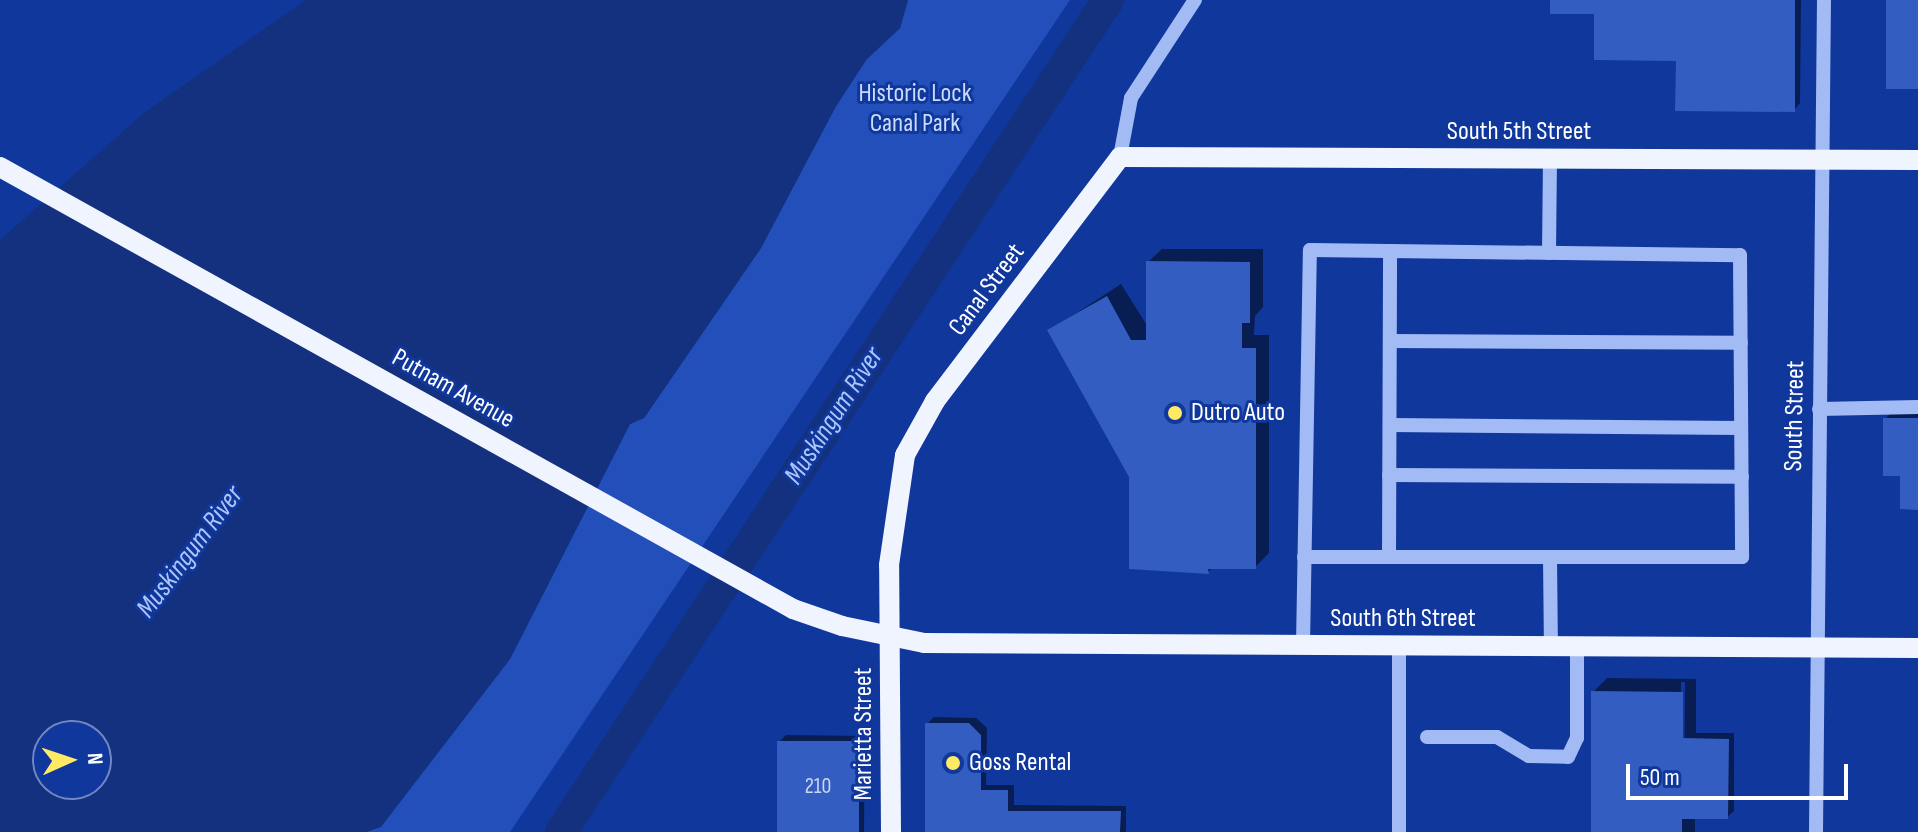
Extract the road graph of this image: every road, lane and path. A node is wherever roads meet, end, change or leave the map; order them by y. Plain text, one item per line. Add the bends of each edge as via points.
1 (1195, 0) edge
2 (1824, 0) edge
3 (1120, 157) junction
4 (1550, 158) junction
5 (1822, 159) junction
6 (1918, 160) edge
7 (0, 167) edge
8 (1390, 251) junction
9 (1549, 253) junction
10 (1390, 341) junction
11 (1741, 343) junction
12 (1918, 407) edge
13 (1819, 409) junction
14 (1390, 425) junction
15 (1741, 428) junction
16 (1389, 475) junction
17 (1742, 477) junction
18 (1304, 557) junction
19 (1389, 557) junction
20 (1550, 557) junction
21 (889, 635) junction
22 (1303, 645) junction
23 (1399, 645) junction
24 (1551, 646) junction
25 (1577, 646) junction
26 (1815, 647) junction
27 (1918, 648) edge
28 (1427, 737) dead end
29 (891, 832) edge
30 (1399, 832) edge
31 (1816, 832) edge

1 - 3 street, Canal Street via 1131,98
2 - 5 street, South Street
3 - 4 main road, South 5th Street
3 - 21 main road, Canal Street via 915,430 897,486
4 - 5 main road, South 5th Street
4 - 9 street
5 - 6 main road, South 5th Street
5 - 13 street, South Street
7 - 21 main road, Putnam Avenue via 793,609
8 - 9 street
8 - 10 street
8 - 18 street via 1310,250
9 - 11 street via 1740,255
10 - 11 street
10 - 14 street
11 - 15 street
12 - 13 street
13 - 26 street, South Street
14 - 15 street
14 - 16 street
15 - 17 street
16 - 17 street
16 - 19 street
17 - 20 street via 1742,557
18 - 19 street
18 - 22 street
19 - 20 street
20 - 24 street
21 - 22 main road, South 6th Street via 924,643
21 - 29 main road, Marietta Street
22 - 23 main road, South 6th Street
23 - 24 main road, South 6th Street
23 - 30 street
24 - 25 main road, South 6th Street
25 - 26 main road, South 6th Street
25 - 28 street via 1577,738 1568,757 1529,756 1497,737
26 - 27 main road, South 6th Street
26 - 31 street, South Street

